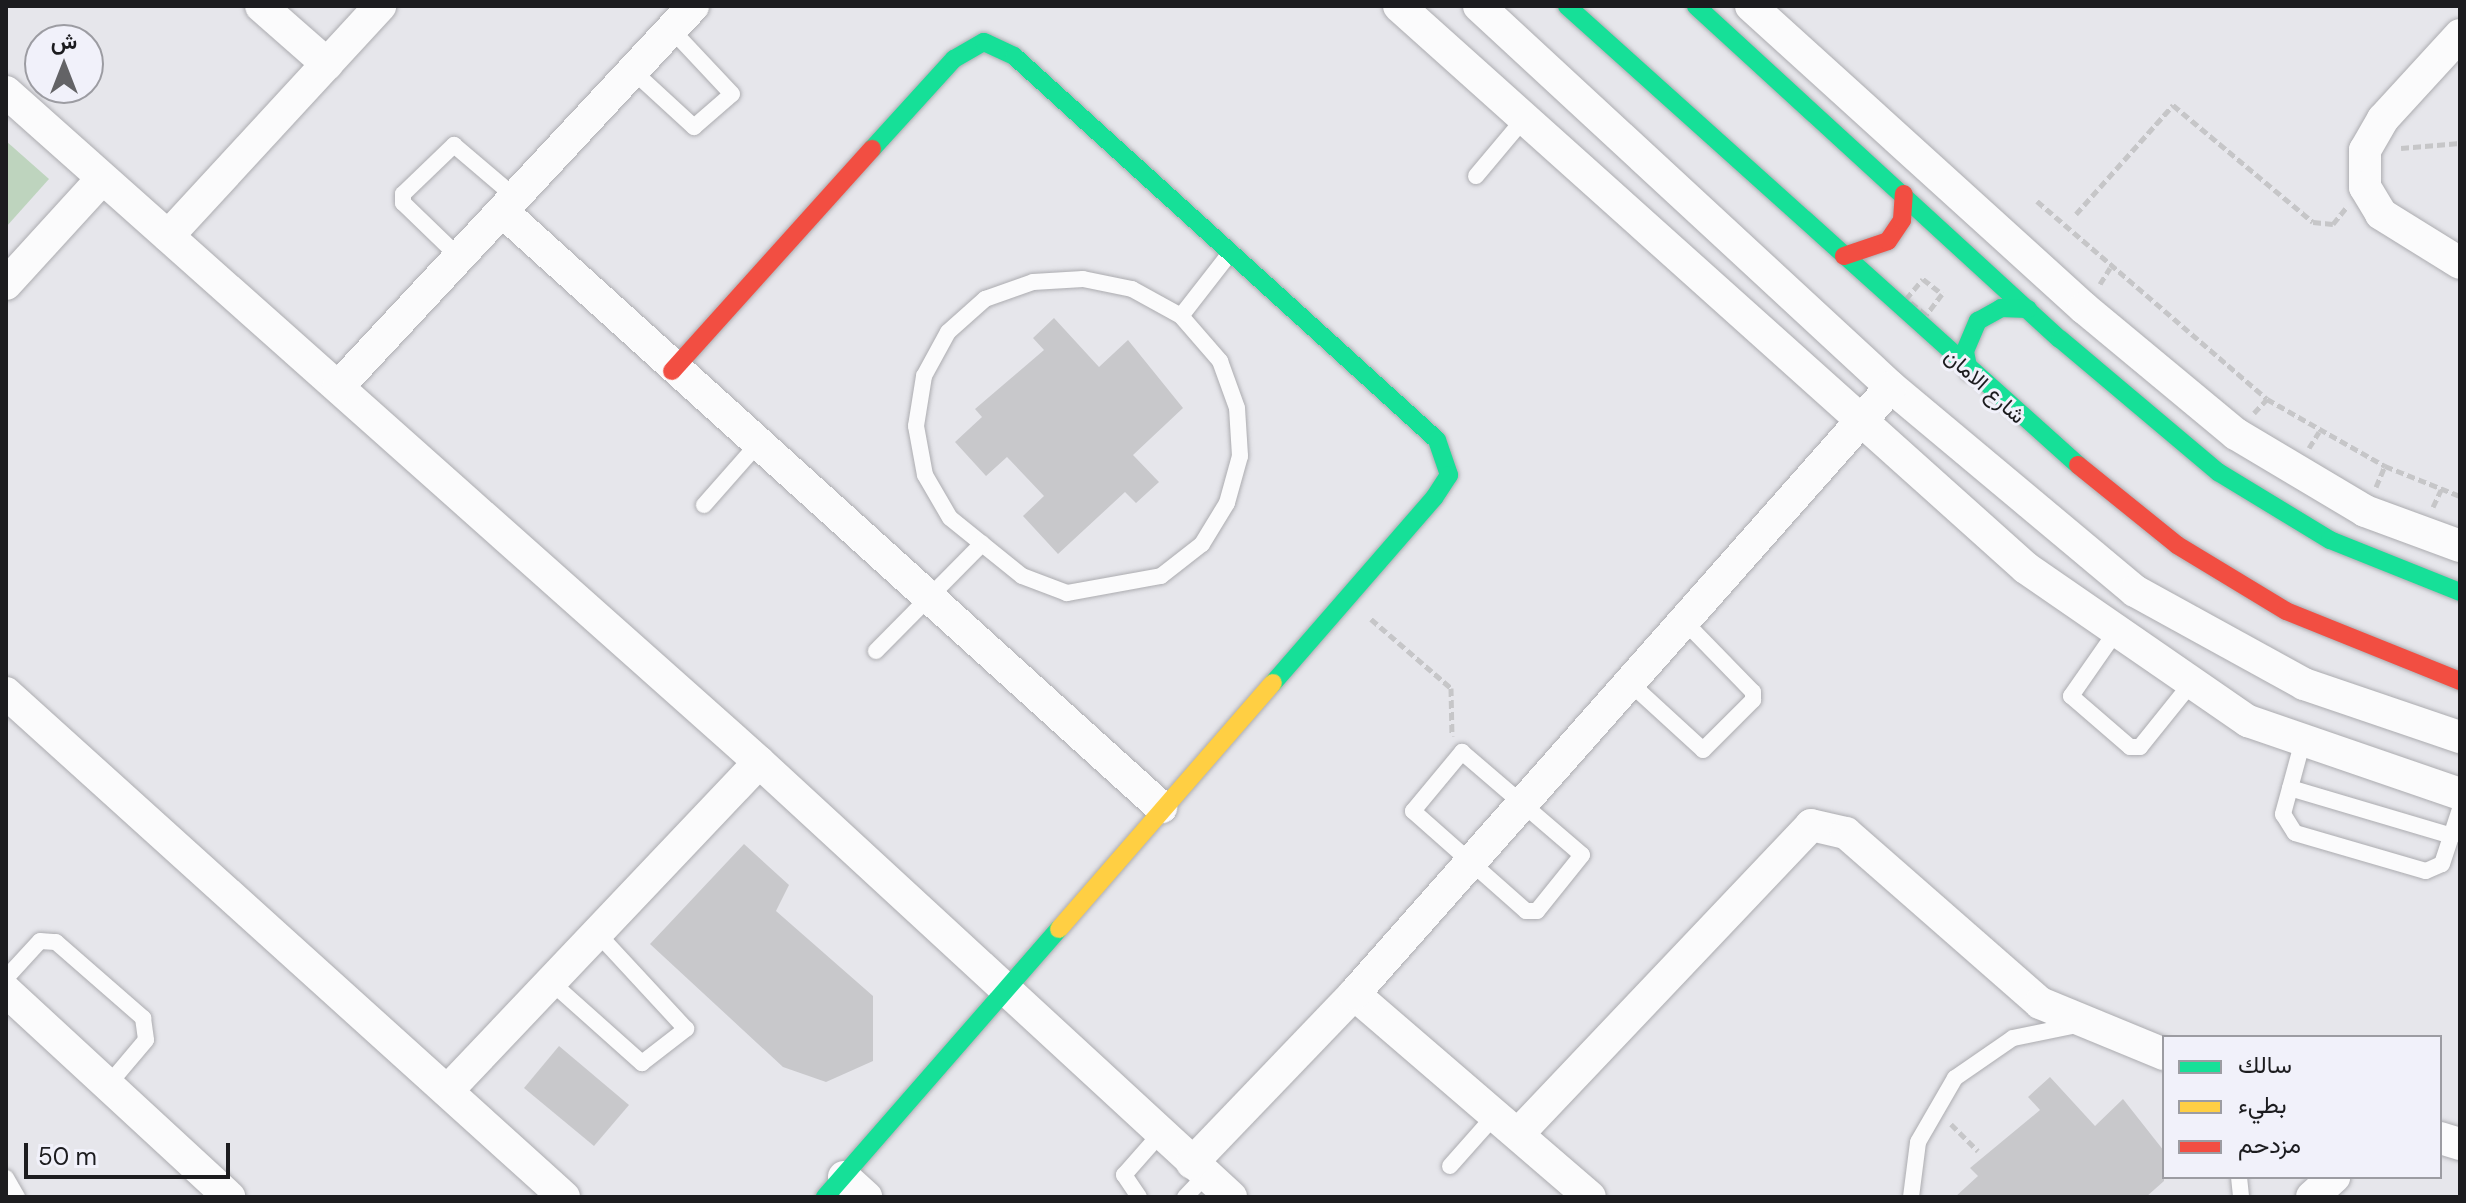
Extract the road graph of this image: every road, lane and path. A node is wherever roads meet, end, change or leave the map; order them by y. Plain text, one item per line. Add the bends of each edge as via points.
1 (261, 6) edge
2 (380, 6) edge
3 (693, 6) edge
4 (1399, 6) edge
5 (1479, 6) edge
6 (1567, 6) edge
7 (1696, 6) edge
8 (1751, 6) edge
9 (671, 29) junction
10 (2460, 35) edge
11 (327, 64) junction
12 (633, 71) junction
13 (6, 92) edge
14 (1523, 120) junction
15 (2460, 143) edge
16 (2365, 150) junction
17 (1476, 176) dead end
18 (102, 179) junction
19 (2365, 187) junction
20 (1904, 194) junction
21 (2037, 201) dead end
22 (509, 204) junction
23 (2076, 214) dead end
24 (168, 236) junction
25 (1231, 252) junction
26 (1844, 256) junction
27 (459, 257) junction
28 (2460, 263) edge
29 (6, 284) edge
30 (2028, 309) junction
31 (1181, 316) junction
32 (672, 371) junction
33 (1969, 372) junction
34 (338, 387) junction
35 (1891, 387) junction
36 (1858, 425) junction
37 (756, 446) junction
38 (2460, 496) edge
39 (704, 505) dead end
40 (982, 544) junction
41 (2460, 546) edge
42 (2460, 592) edge
43 (1346, 598) junction
44 (926, 599) junction
45 (1685, 622) junction
46 (2115, 633) junction
47 (876, 651) dead end
48 (2460, 681) edge
49 (1630, 683) junction
50 (2189, 686) junction
51 (6, 693) edge
52 (2460, 737) edge
53 (2302, 744) junction
54 (1462, 752) junction
55 (759, 762) junction
56 (2290, 788) junction
57 (2460, 794) edge
58 (1525, 800) junction
59 (1161, 807) junction
60 (2460, 809) edge
61 (2452, 836) junction
62 (1471, 862) junction
63 (597, 933) junction
64 (6, 978) edge
65 (551, 982) junction
66 (6, 991) edge
67 (1008, 993) junction
68 (1354, 994) junction
69 (2082, 1025) junction
70 (2162, 1053) edge
71 (108, 1085) junction
72 (450, 1088) junction
73 (1934, 1106) junction
74 (1508, 1123) junction
75 (1161, 1133) junction
76 (1978, 1151) dead end
77 (1450, 1166) dead end
78 (6, 1178) edge
79 (1194, 1178) edge
80 (2332, 1179) edge
81 (845, 1190) edge
82 (17, 1197) edge
83 (229, 1197) edge
84 (564, 1197) edge
85 (1139, 1197) edge
86 (1231, 1197) edge
87 (1590, 1197) edge
88 (1911, 1197) edge
89 (2312, 1197) edge

1 - 11 street
2 - 11 street
3 - 9 street
4 - 14 street
5 - 35 street
6 - 26 street, شارع الامان
7 - 20 street
8 - 41 street via 2084,308 2236,434 2365,511
9 - 12 street
9 - 12 lane via 732,94 694,127
10 - 16 street via 2383,119
11 - 24 street
12 - 22 street
13 - 18 street
14 - 17 lane
14 - 36 street
15 - 16 path
16 - 19 street
18 - 24 street
18 - 29 street
19 - 23 path via 2333,224 2313,222 2173,105
19 - 28 street via 2381,214
20 - 26 street via 1902,220 1888,241
20 - 30 street
21 - 38 path via 2267,399 2385,466
22 - 27 street
22 - 27 lane via 454,145 403,194 403,203
22 - 32 street
24 - 34 street
25 - 31 lane
25 - 32 street via 1014,56 984,42 954,59
25 - 43 street via 1437,440 1446,458 1449,475 1434,498
26 - 33 street, شارع الامان
27 - 34 street
30 - 33 street via 2001,308 1978,321 1965,351
30 - 42 street via 2254,497 2369,559
31 - 40 lane via 1132,289 1083,279 1033,282 985,299 948,332 924,376 916,426 925,475 950,518
31 - 40 lane via 1220,361 1237,408 1240,456 1227,503 1202,544 1161,576 1118,589 1067,593 1022,576
32 - 37 street
33 - 48 street, شارع الامان via 2177,545 2231,580 2344,639
34 - 55 street
35 - 36 street
35 - 52 street via 2135,591 2190,625 2351,704
36 - 45 street
36 - 46 street
37 - 39 lane
37 - 44 street
40 - 44 lane
43 - 54 path via 1451,688 1452,745
43 - 59 street
44 - 47 lane
44 - 59 street
45 - 49 street
45 - 49 lane via 1753,692 1753,700 1703,750
46 - 50 street
46 - 50 lane via 2071,696 2130,747 2140,747
49 - 58 street
50 - 53 street
51 - 72 street
53 - 56 lane
53 - 57 street
54 - 58 lane
54 - 62 lane via 1412,807
55 - 63 street
55 - 67 street
56 - 61 lane
56 - 61 lane via 2283,814 2295,833 2426,871 2442,864
58 - 62 street
58 - 62 lane via 1582,855 1581,864 1531,913
59 - 67 street
60 - 61 lane
62 - 68 street
63 - 65 street
63 - 65 lane via 686,1029 642,1063
64 - 71 lane via 40,941 56,942 143,1018 146,1040
65 - 72 street
66 - 71 street
67 - 75 street
67 - 81 street
68 - 74 street
68 - 79 street
69 - 70 street
69 - 73 lane via 2035,1031 1982,1055
69 - 74 street via 2040,1003 1846,833 1811,825
71 - 83 street
72 - 84 street
73 - 76 path
73 - 88 lane via 1918,1142
74 - 77 lane
74 - 87 street
75 - 79 street
75 - 85 lane via 1124,1175
78 - 82 lane
79 - 86 street
80 - 89 street

